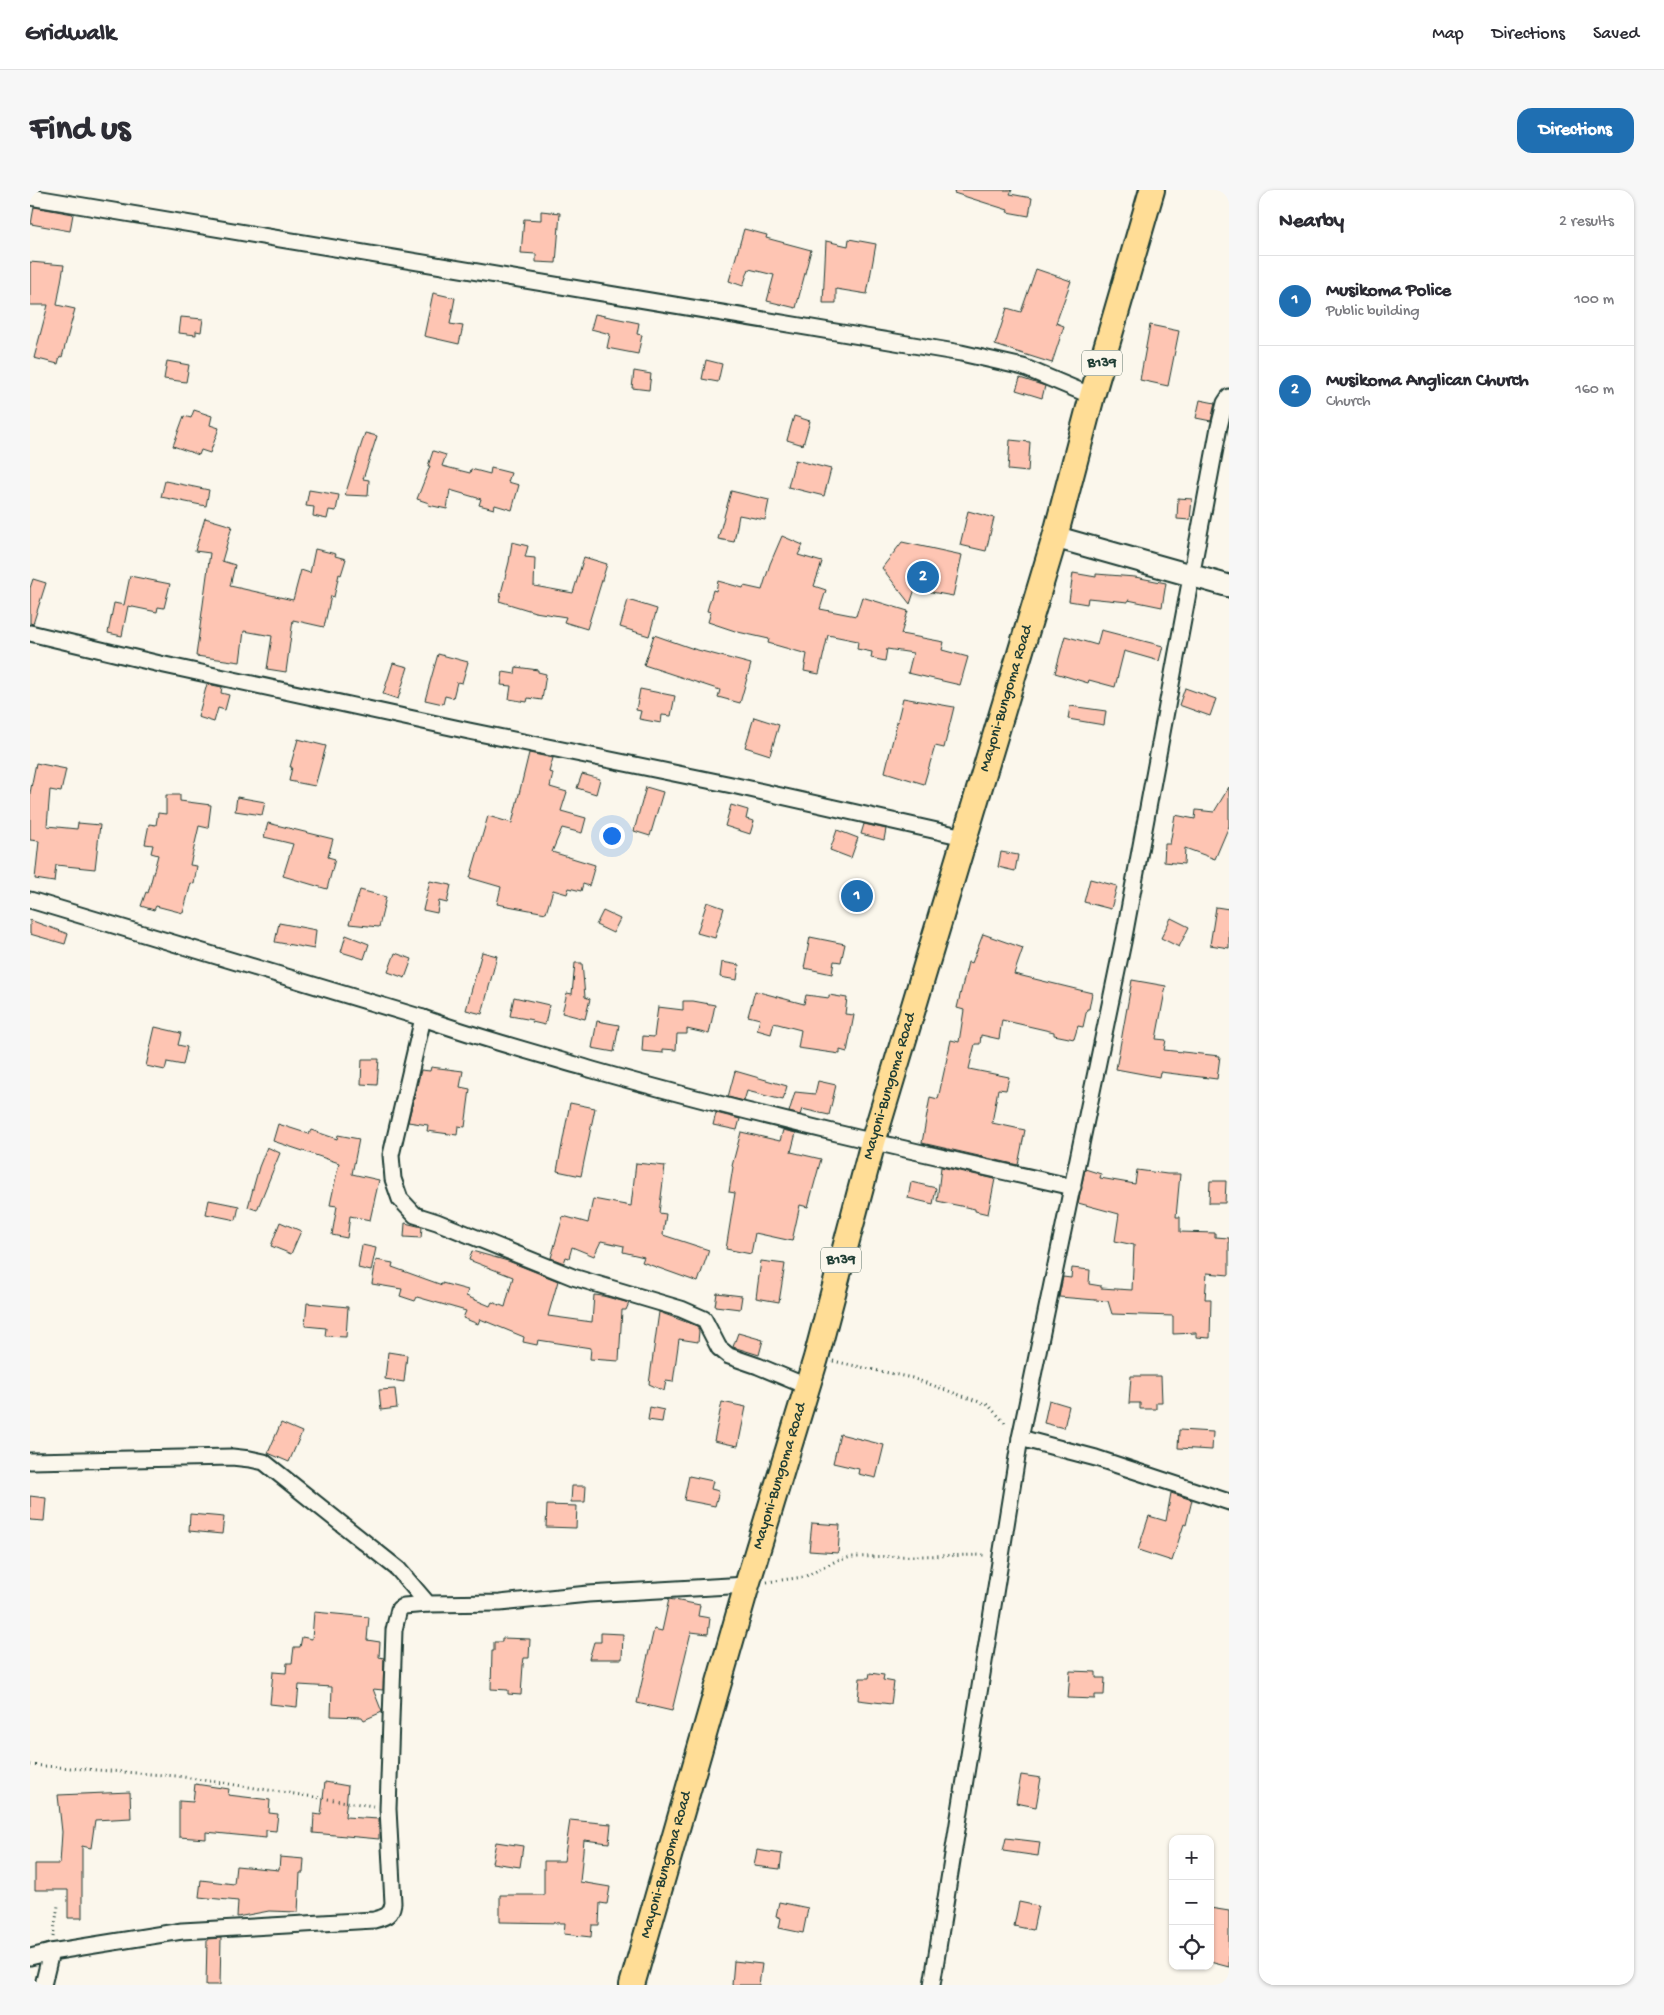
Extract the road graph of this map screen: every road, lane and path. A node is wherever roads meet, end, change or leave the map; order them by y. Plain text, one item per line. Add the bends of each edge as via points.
1 (1152, 190) edge
2 (30, 198) edge
3 (1092, 396) junction
4 (1229, 397) edge
5 (1055, 537) junction
6 (1190, 574) junction
7 (1229, 586) edge
8 (30, 633) edge
9 (964, 837) junction
10 (30, 900) edge
11 (424, 1018) junction
12 (873, 1142) junction
13 (1073, 1187) junction
14 (816, 1358) junction
15 (806, 1386) junction
16 (1020, 1438) junction
17 (30, 1461) edge
18 (1229, 1502) edge
19 (1000, 1555) junction
20 (747, 1585) junction
21 (428, 1604) junction
22 (30, 1765) edge
23 (388, 1809) junction
24 (58, 1906) dead end
25 (51, 1952) junction
26 (30, 1957) edge
27 (42, 1985) edge
28 (632, 1985) edge
29 (932, 1985) edge

1 - 3 main road, Mayoni-Bungoma Road / B139
2 - 3 street via 961,353 1024,367
3 - 5 main road, Mayoni-Bungoma Road / B139
4 - 6 street via 1218,428
5 - 6 street
5 - 9 main road, Mayoni-Bungoma Road / B139
6 - 7 street
6 - 13 street via 1124,942
8 - 9 street
9 - 12 main road, Mayoni-Bungoma Road / B139
10 - 11 street
11 - 12 street via 678,1094
11 - 15 street via 391,1155 393,1178 400,1199 415,1216 573,1277 681,1309 704,1319 718,1348 729,1356
12 - 13 street
12 - 14 main road, Mayoni-Bungoma Road / B139
13 - 16 street
14 - 15 main road, Mayoni-Bungoma Road / B139
14 - 16 path via 912,1378 988,1405
15 - 20 main road, Mayoni-Bungoma Road / B139
16 - 18 street via 1096,1458
16 - 19 street
17 - 21 street via 232,1457 264,1462 398,1569
19 - 20 path via 851,1558 804,1578
19 - 29 street
20 - 21 street via 588,1594 500,1603
20 - 28 main road, Mayoni-Bungoma Road / B139
21 - 23 street via 399,1609 394,1630
22 - 23 path via 177,1776
23 - 25 street via 393,1903 386,1917 182,1931
24 - 25 path
25 - 26 street
25 - 27 street

